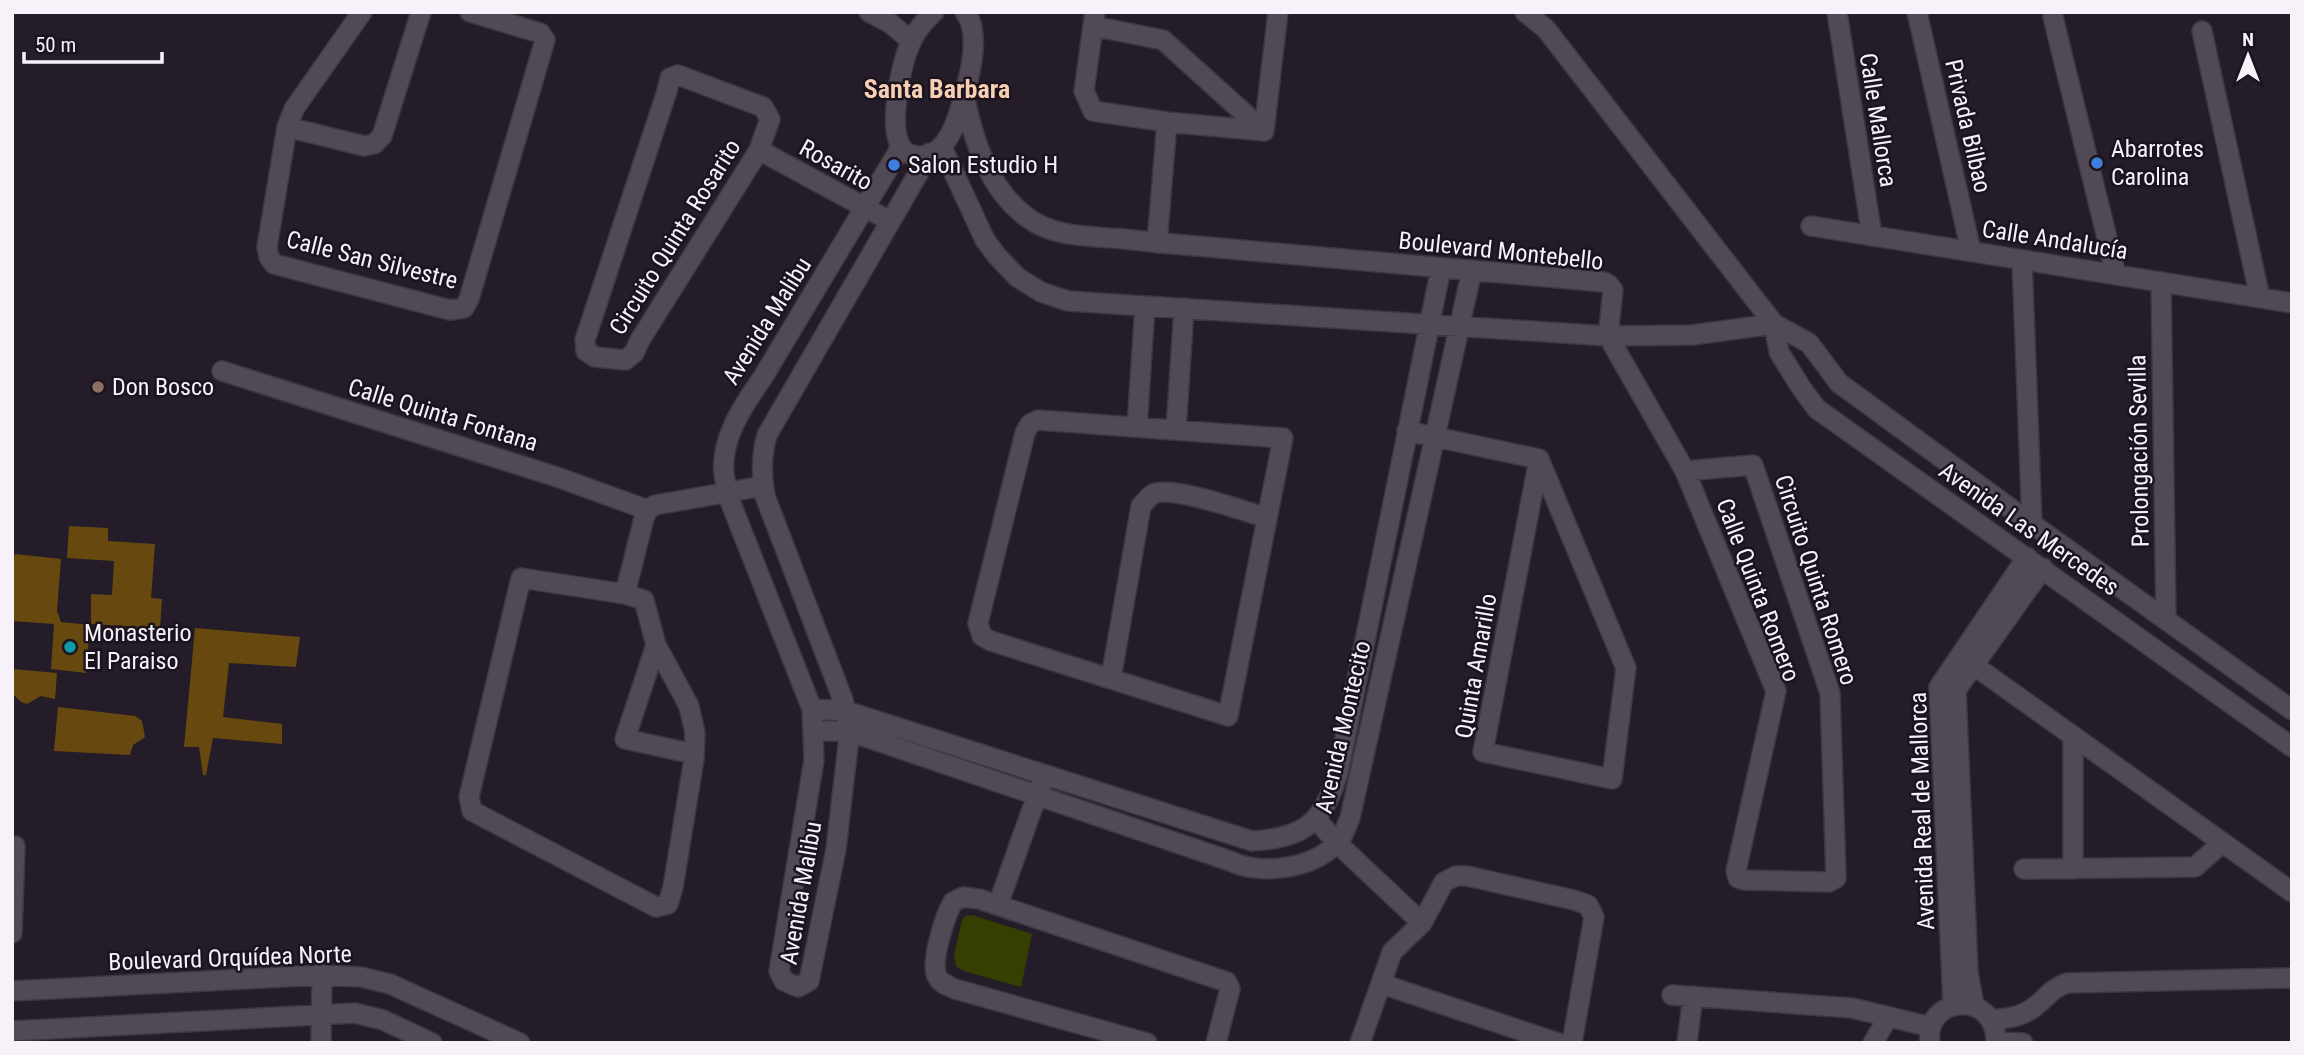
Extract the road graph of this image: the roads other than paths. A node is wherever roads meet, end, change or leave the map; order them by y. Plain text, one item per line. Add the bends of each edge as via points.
1 (362, 12) edge
2 (421, 12) edge
3 (869, 12) edge
4 (1278, 12) edge
5 (1524, 12) edge
6 (1837, 12) edge
7 (1917, 12) edge
8 (475, 13) edge
9 (927, 14) edge
10 (969, 14) edge
11 (2053, 17) dead end
12 (1094, 19) edge
13 (2202, 31) dead end
14 (911, 41) junction
15 (964, 93) junction
16 (1167, 122) junction
17 (287, 127) junction
18 (1264, 131) junction
19 (901, 147) junction
20 (759, 150) junction
21 (936, 150) junction
22 (865, 208) junction
23 (890, 222) junction
24 (1811, 226) dead end
25 (1872, 236) junction
26 (1157, 243) junction
27 (1971, 251) junction
28 (2022, 260) junction
29 (1441, 268) junction
30 (1472, 270) junction
31 (2116, 275) junction
32 (2161, 282) junction
33 (2260, 298) junction
34 (2292, 303) edge
35 (1145, 306) junction
36 (1184, 308) junction
37 (1774, 324) junction
38 (1429, 325) junction
39 (1460, 327) junction
40 (1608, 336) junction
41 (222, 372) dead end
42 (1138, 427) junction
43 (1176, 430) junction
44 (1407, 432) junction
45 (1434, 437) junction
46 (1539, 459) junction
47 (1753, 466) joint
48 (1685, 471) junction
49 (763, 486) junction
50 (728, 492) junction
51 (648, 510) junction
52 (1267, 518) junction
53 (2032, 524) junction
54 (2052, 538) junction
55 (2035, 563) junction
56 (625, 594) junction
57 (2166, 620) junction
58 (656, 645) junction
59 (1966, 661) junction
60 (1111, 678) junction
61 (812, 709) junction
62 (2292, 710) edge
63 (846, 711) junction
64 (813, 731) junction
65 (848, 731) junction
66 (2073, 737) junction
67 (2292, 747) edge
68 (694, 754) junction
69 (1044, 774) junction
70 (1037, 795) junction
71 (1317, 820) junction
72 (1336, 842) junction
73 (2222, 843) junction
74 (15, 846) dead end
75 (2024, 869) dead end
76 (2073, 869) junction
77 (1836, 878) joint
78 (2292, 892) edge
79 (998, 905) junction
80 (1422, 923) junction
81 (12, 933) edge
82 (322, 975) junction
83 (2292, 978) edge
84 (1382, 984) junction
85 (12, 991) edge
86 (1672, 995) dead end
87 (1693, 996) junction
88 (1953, 1006) junction
89 (1975, 1006) junction
90 (321, 1013) junction
91 (1888, 1017) junction
92 (1991, 1020) junction
93 (12, 1031) edge
94 (1931, 1035) edge
95 (1996, 1042) edge
96 (321, 1043) edge
97 (432, 1043) edge
98 (520, 1043) edge
99 (1147, 1043) edge
100 (1216, 1043) edge
101 (1360, 1043) edge
102 (1558, 1043) edge
103 (1572, 1043) edge
104 (1687, 1043) edge
105 (1873, 1043) edge
106 (2022, 1043) edge

1 - 17 street, Calle San Silvestre via 294,109
2 - 17 street via 382,136 374,144 364,146
3 - 14 street
4 - 18 street
5 - 37 street, Avenida Las Mercedes via 1546,29
6 - 25 street, Calle Mallorca
7 - 27 street, Privada Bilbao
8 - 17 street, Calle San Silvestre via 540,33 545,40 464,308 450,310 274,264 267,247
9 - 14 street
10 - 15 street, Avenida Malibu via 973,42
11 - 31 street
12 - 16 street via 1084,91 1093,111
12 - 18 street via 1163,40
13 - 33 street
14 - 19 street via 897,97
15 - 21 street, Avenida Malibu via 949,138
15 - 26 street, Boulevard Montebello via 972,131 988,170 1027,218 1068,234
16 - 18 street
16 - 26 street
19 - 21 street via 923,156
19 - 22 street, Avenida Malibu
20 - 20 street, Circuito Quinta Rosarito via 770,119 763,107 678,75 670,78 584,340 586,351 595,357 625,360 634,352
20 - 22 street, Rosarito
21 - 23 street, Avenida Malibu
21 - 35 street via 985,240 1017,277 1068,301
22 - 23 street, Rosarito
22 - 50 street, Avenida Malibu via 740,411 723,471
23 - 49 street, Avenida Malibu via 767,435 761,454
24 - 25 street, Calle Andalucía
25 - 27 street, Calle Andalucía
26 - 29 street, Boulevard Montebello
27 - 28 street, Calle Andalucía
28 - 31 street, Calle Andalucía
28 - 53 street
29 - 30 street, Boulevard Montebello
29 - 38 street, Avenida Montecito
30 - 39 street, Avenida Montecito
30 - 40 street, Boulevard Montebello via 1604,282 1613,290
31 - 32 street, Calle Andalucía
32 - 33 street, Calle Andalucía
32 - 57 street, Prolongación Sevilla
33 - 34 street, Calle Andalucía
35 - 36 street
35 - 42 street
36 - 38 street
36 - 43 street
37 - 40 street via 1692,335
37 - 53 street, Avenida Las Mercedes via 1809,343 1839,383
37 - 55 street, Avenida Las Mercedes via 1779,352 1817,410
38 - 39 street
38 - 44 street, Avenida Montecito
39 - 40 street
39 - 45 street, Avenida Montecito
40 - 48 street, Calle Quinta Romero
41 - 51 street, Calle Quinta Fontana
42 - 43 street
42 - 60 street via 1030,424 978,623 982,636 991,641
43 - 52 street via 1283,438
44 - 45 street
44 - 71 street, Avenida Montecito via 1338,774
45 - 46 street
45 - 72 street, Avenida Montecito via 1350,818
46 - 46 street, Quinta Amarillo via 1483,752 1612,779 1626,668
47 - 48 street, Calle Quinta Romero
47 - 77 street, Circuito Quinta Romero via 1830,693
48 - 77 street, Calle Quinta Romero via 1776,691 1738,878 1829,882
49 - 50 street
49 - 63 street, Avenida Malibu
50 - 51 street
50 - 61 street, Avenida Malibu
51 - 56 street
52 - 60 street via 1178,493 1151,495 1141,506
52 - 60 street via 1228,716
53 - 54 street, Avenida Las Mercedes
54 - 55 street, Avenida Real de Mallorca
54 - 57 street, Avenida Las Mercedes
55 - 59 street, Avenida Real de Mallorca
55 - 67 street, Avenida Las Mercedes
56 - 58 street via 644,600
56 - 68 street via 521,578 469,797 472,811 656,907 668,904
57 - 62 street, Avenida Las Mercedes
58 - 68 street via 689,706
58 - 68 street via 625,739
59 - 66 street
59 - 88 street, Avenida Real de Mallorca via 1939,687
59 - 89 street, Avenida Real de Mallorca via 1956,690 1968,972
61 - 63 street, Avenida Montecito
61 - 64 street, Avenida Malibu
63 - 65 street, Avenida Malibu
63 - 69 street, Avenida Montecito
64 - 65 street, Avenida Montecito
64 - 65 street, Avenida Malibu via 814,760 779,971 784,981 798,987 809,981 836,849
65 - 70 street, Avenida Montecito
66 - 73 street
66 - 76 street
69 - 70 street
69 - 71 street, Avenida Montecito via 1252,841 1298,832
70 - 72 street, Avenida Montecito via 1244,867 1300,865 1322,856
70 - 79 street
71 - 72 street
72 - 80 street
73 - 76 street via 2195,867
73 - 78 street
74 - 81 street
75 - 76 street
79 - 99 street via 963,897 953,902 936,960 936,975 943,983
79 - 100 street via 1227,982 1230,989
80 - 84 street via 1392,952
80 - 103 street via 1444,883 1455,876 1588,905 1594,917
82 - 85 street, Boulevard Orquídea Norte
82 - 90 street
82 - 98 street, Boulevard Orquídea Norte via 390,984
83 - 92 street via 2067,983 2054,987 2018,1017
84 - 101 street
84 - 102 street
86 - 87 street
87 - 91 street via 1852,1008
87 - 104 street
88 - 89 street
88 - 94 street via 1936,1018
89 - 92 street
90 - 93 street
90 - 96 street
90 - 97 street via 355,1013 383,1020
91 - 94 street
91 - 105 street
92 - 95 street
95 - 106 street

